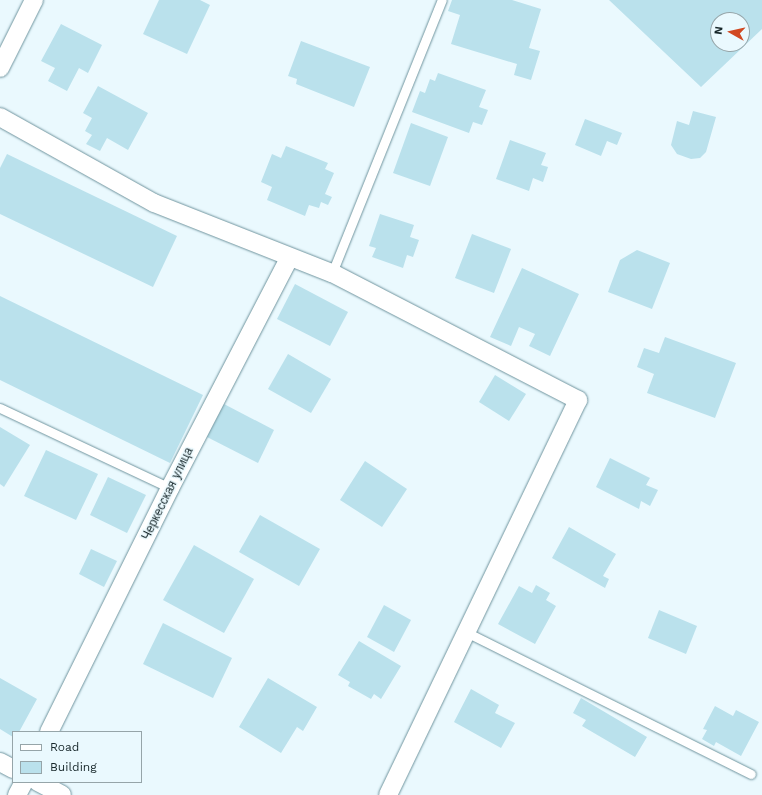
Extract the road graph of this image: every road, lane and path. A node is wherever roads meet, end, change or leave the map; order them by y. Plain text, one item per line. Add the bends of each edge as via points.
1 (34, 0) edge
2 (442, 0) edge
3 (0, 67) edge
4 (0, 117) edge
5 (289, 258) junction
6 (332, 273) junction
7 (0, 408) edge
8 (170, 488) junction
9 (468, 633) junction
10 (49, 731) edge
11 (0, 762) edge
12 (12, 768) edge
13 (751, 774) dead end
14 (23, 783) edge
15 (40, 783) edge
16 (17, 795) edge
17 (62, 795) edge
18 (388, 795) edge

1 - 3 street
2 - 6 lane
4 - 5 street via 154,203
5 - 6 street
5 - 8 street, Черкесская улица
6 - 9 street via 578,400
7 - 8 lane
8 - 10 street, Черкесская улица
9 - 13 lane
9 - 18 street
11 - 12 street
14 - 16 street
15 - 17 street

